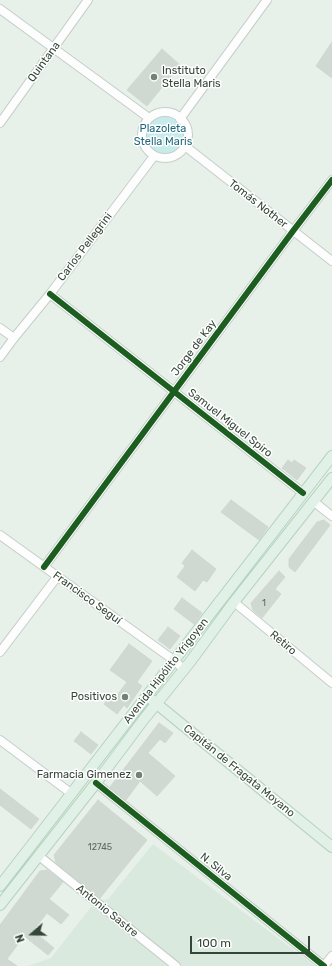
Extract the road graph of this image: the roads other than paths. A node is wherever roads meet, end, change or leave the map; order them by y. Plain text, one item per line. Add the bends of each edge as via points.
1 (88, 0) edge
2 (267, 0) edge
3 (0, 9) edge
4 (54, 48) junction
5 (149, 118) junction
6 (180, 119) junction
7 (0, 123) edge
8 (185, 146) junction
9 (154, 156) junction
10 (332, 180) edge
11 (293, 231) junction
12 (332, 261) edge
13 (50, 294) junction
14 (0, 328) edge
15 (14, 338) junction
16 (0, 357) edge
17 (174, 391) junction
18 (332, 456) edge
19 (332, 478) edge
20 (303, 493) junction
21 (314, 501) junction
22 (332, 516) edge
23 (0, 535) edge
24 (44, 567) junction
25 (57, 577) junction
26 (234, 602) junction
27 (0, 652) edge
28 (175, 661) junction
29 (184, 670) junction
30 (332, 683) edge
31 (147, 696) junction
32 (157, 704) junction
33 (0, 740) edge
34 (96, 783) junction
35 (72, 794) junction
36 (332, 847) edge
37 (39, 856) junction
38 (0, 886) edge
39 (0, 905) edge
40 (332, 956) edge
41 (176, 966) edge
42 (324, 966) edge

1 - 4 street, Quintana
2 - 6 street
3 - 4 street
4 - 5 street
4 - 7 street, Quintana
5 - 6 street via 155,114 168,113
5 - 9 street via 143,129 142,141
6 - 8 street via 187,132
8 - 9 street via 175,156
8 - 11 street, Tomás Nother
9 - 13 street, Carlos Pellegrini
10 - 11 street, Jorge de Kay
11 - 12 street, Tomás Nother
11 - 17 street, Jorge de Kay
13 - 15 street, Carlos Pellegrini
13 - 17 street, Samuel Miguel Spiro
14 - 15 street
15 - 16 street, Carlos Pellegrini
17 - 20 street, Samuel Miguel Spiro
17 - 24 street, Jorge de Kay
18 - 20 main road, Avenida Hipólito Yrigoyen
19 - 21 main road, Avenida Hipólito Yrigoyen
20 - 28 main road, Avenida Hipólito Yrigoyen
21 - 22 street
21 - 26 main road, Avenida Hipólito Yrigoyen
23 - 24 street, Francisco Seguí
24 - 25 street, Francisco Seguí
25 - 27 street
25 - 28 street, Francisco Seguí
26 - 29 main road, Avenida Hipólito Yrigoyen
26 - 30 street, Retiro
28 - 29 street
28 - 31 main road, Avenida Hipólito Yrigoyen
29 - 32 main road, Avenida Hipólito Yrigoyen
31 - 32 main road, Capitán de Fragata Moyano
31 - 35 main road, Avenida Hipólito Yrigoyen
32 - 34 main road, Avenida Hipólito Yrigoyen
32 - 36 main road, Capitán de Fragata Moyano
33 - 35 street
34 - 37 main road, Avenida Hipólito Yrigoyen
34 - 42 street, N. Silva
35 - 38 main road, Avenida Hipólito Yrigoyen
37 - 39 main road, Avenida Hipólito Yrigoyen
37 - 41 street, Antonio Sastre
40 - 42 street

